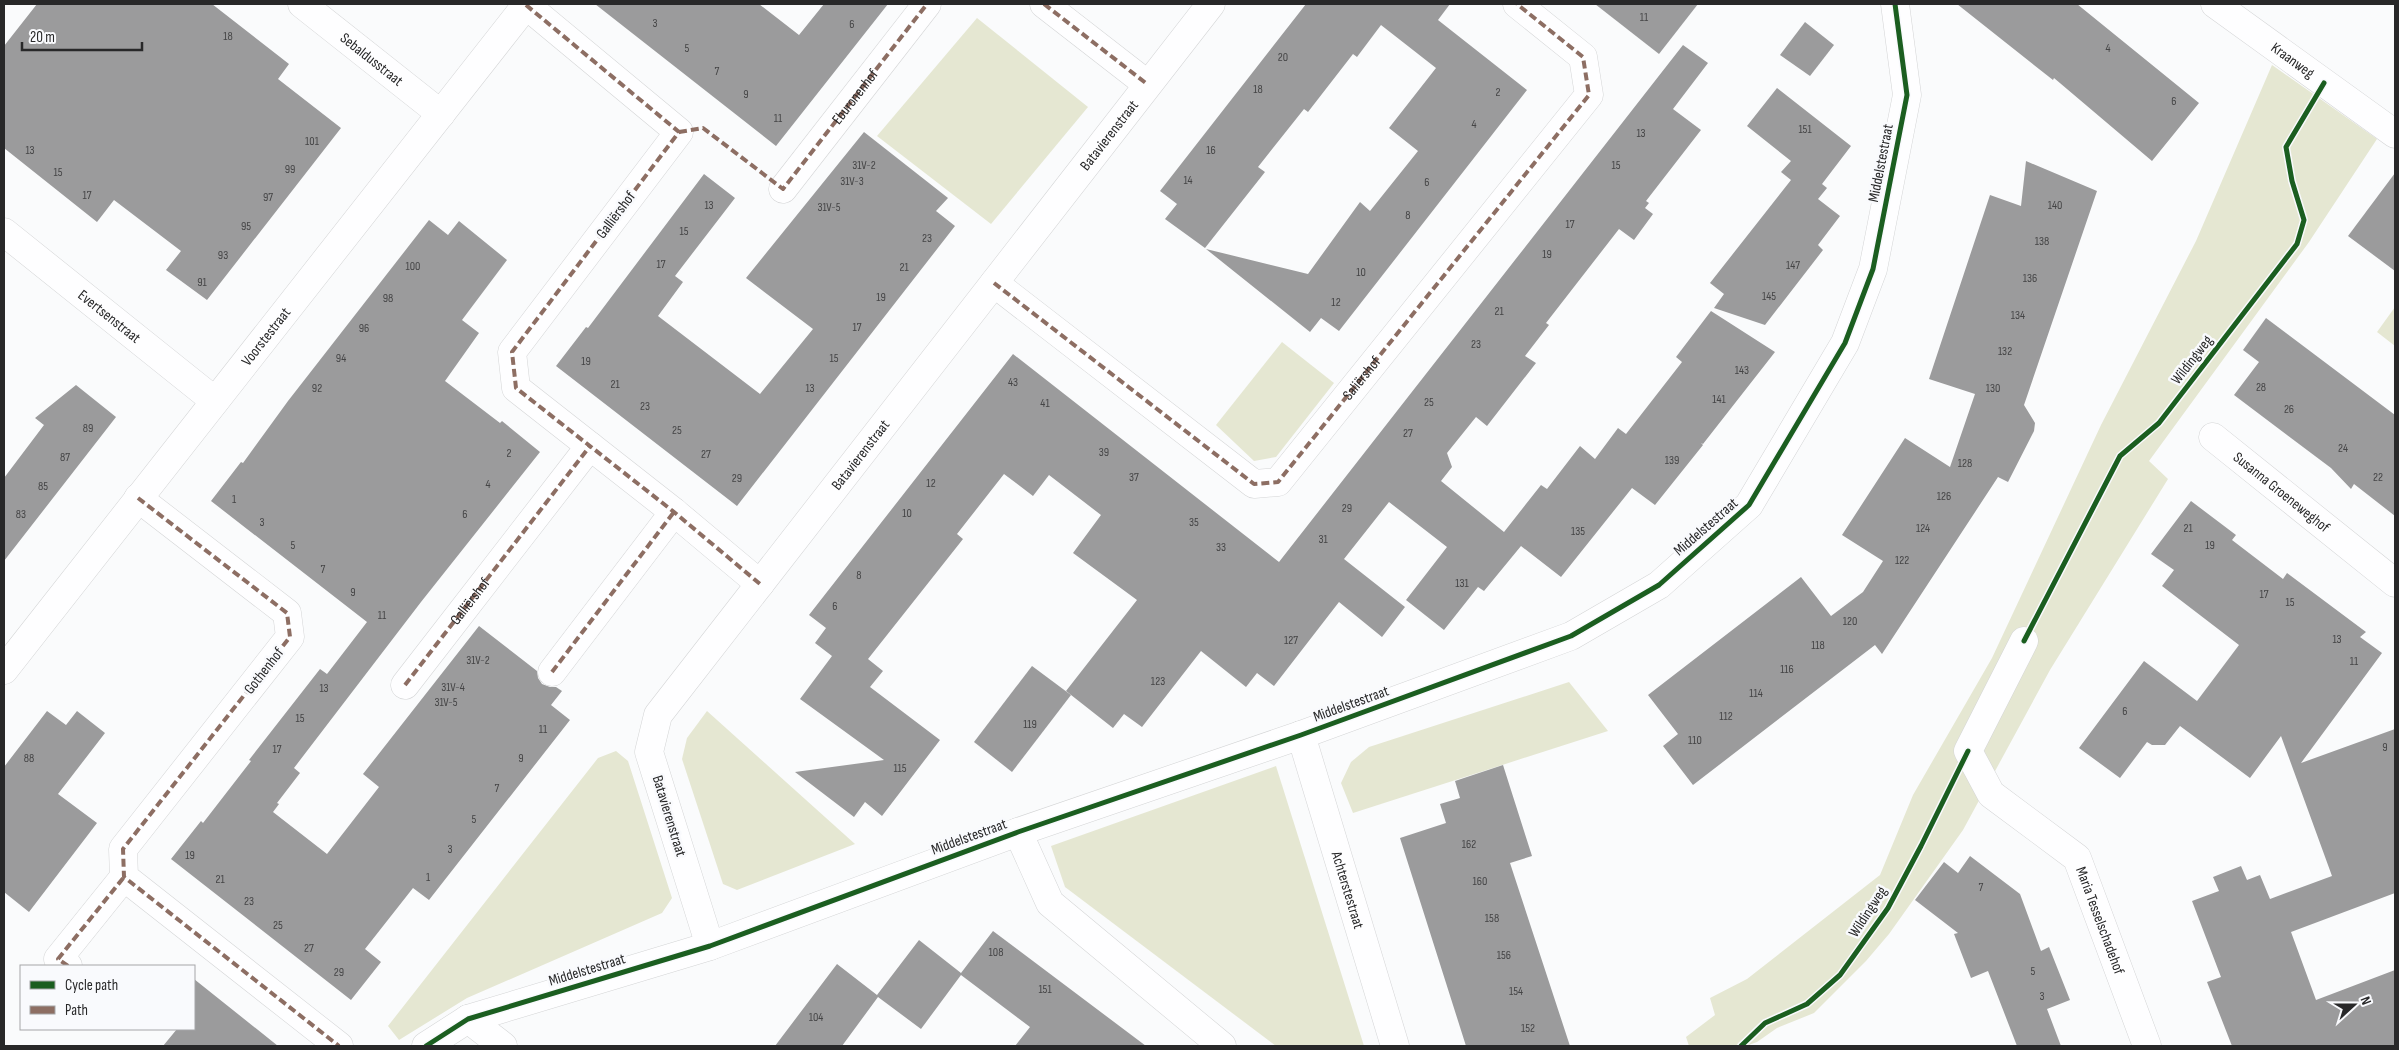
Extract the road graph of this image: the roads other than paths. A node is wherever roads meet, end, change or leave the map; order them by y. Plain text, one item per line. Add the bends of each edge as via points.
1 (302, 4) edge
2 (527, 4) edge
3 (927, 4) edge
4 (1044, 4) edge
5 (1211, 4) edge
6 (1517, 4) edge
7 (1895, 4) edge
8 (2215, 4) edge
9 (1147, 84) junction
10 (441, 114) junction
11 (2395, 134) edge
12 (783, 189) dead end
13 (4, 232) edge
14 (994, 283) junction
15 (215, 401) junction
16 (2213, 437) dead end
17 (590, 446) junction
18 (138, 498) junction
19 (674, 512) junction
20 (760, 584) junction
21 (2395, 584) edge
22 (2024, 641) dead end
23 (4, 670) edge
24 (552, 672) dead end
25 (405, 685) dead end
26 (1302, 736) junction
27 (1018, 832) junction
28 (124, 877) junction
29 (710, 946) junction
30 (67, 965) edge
31 (468, 1019) junction
32 (339, 1046) edge
33 (426, 1046) edge
34 (503, 1046) edge
35 (1222, 1046) edge
36 (1395, 1046) edge
37 (2148, 1046) edge

1 - 10 street, Sebaldusstraat
2 - 10 street, Voorstestraat
2 - 17 street, Galliërshof via 679,132 512,352 516,388
3 - 12 street, Eburonenhof
4 - 9 street
5 - 9 street, Batavierenstraat
6 - 14 street, Saliërshof via 1583,57 1589,95 1278,482 1254,484
7 - 26 street, Middelstestraat via 1907,95 1873,269 1845,343 1750,505 1658,585 1571,636
8 - 11 street, Kraanweg
9 - 14 street, Batavierenstraat
10 - 15 street, Voorstestraat
13 - 15 street, Evertsenstraat
14 - 20 street, Batavierenstraat
15 - 18 street, Voorstestraat
16 - 21 street, Susanna Groeneweghof
17 - 19 street, Galliërshof
17 - 25 street, Galliërshof
18 - 23 street, Voorstestraat
18 - 28 street, Gothenhof via 287,613 290,638 123,850
19 - 20 street, Galliërshof
19 - 24 street
20 - 29 street, Batavierenstraat via 658,716 649,752
22 - 37 street, Maria Tesselschadehof via 1968,751 1991,794 2077,858
26 - 27 street, Middelstestraat
26 - 36 street, Achterstestraat
27 - 29 street, Middelstestraat
27 - 35 street via 1050,903
28 - 30 street via 58,959
28 - 32 street
29 - 31 street, Middelstestraat
31 - 33 street, Middelstestraat
31 - 34 street

